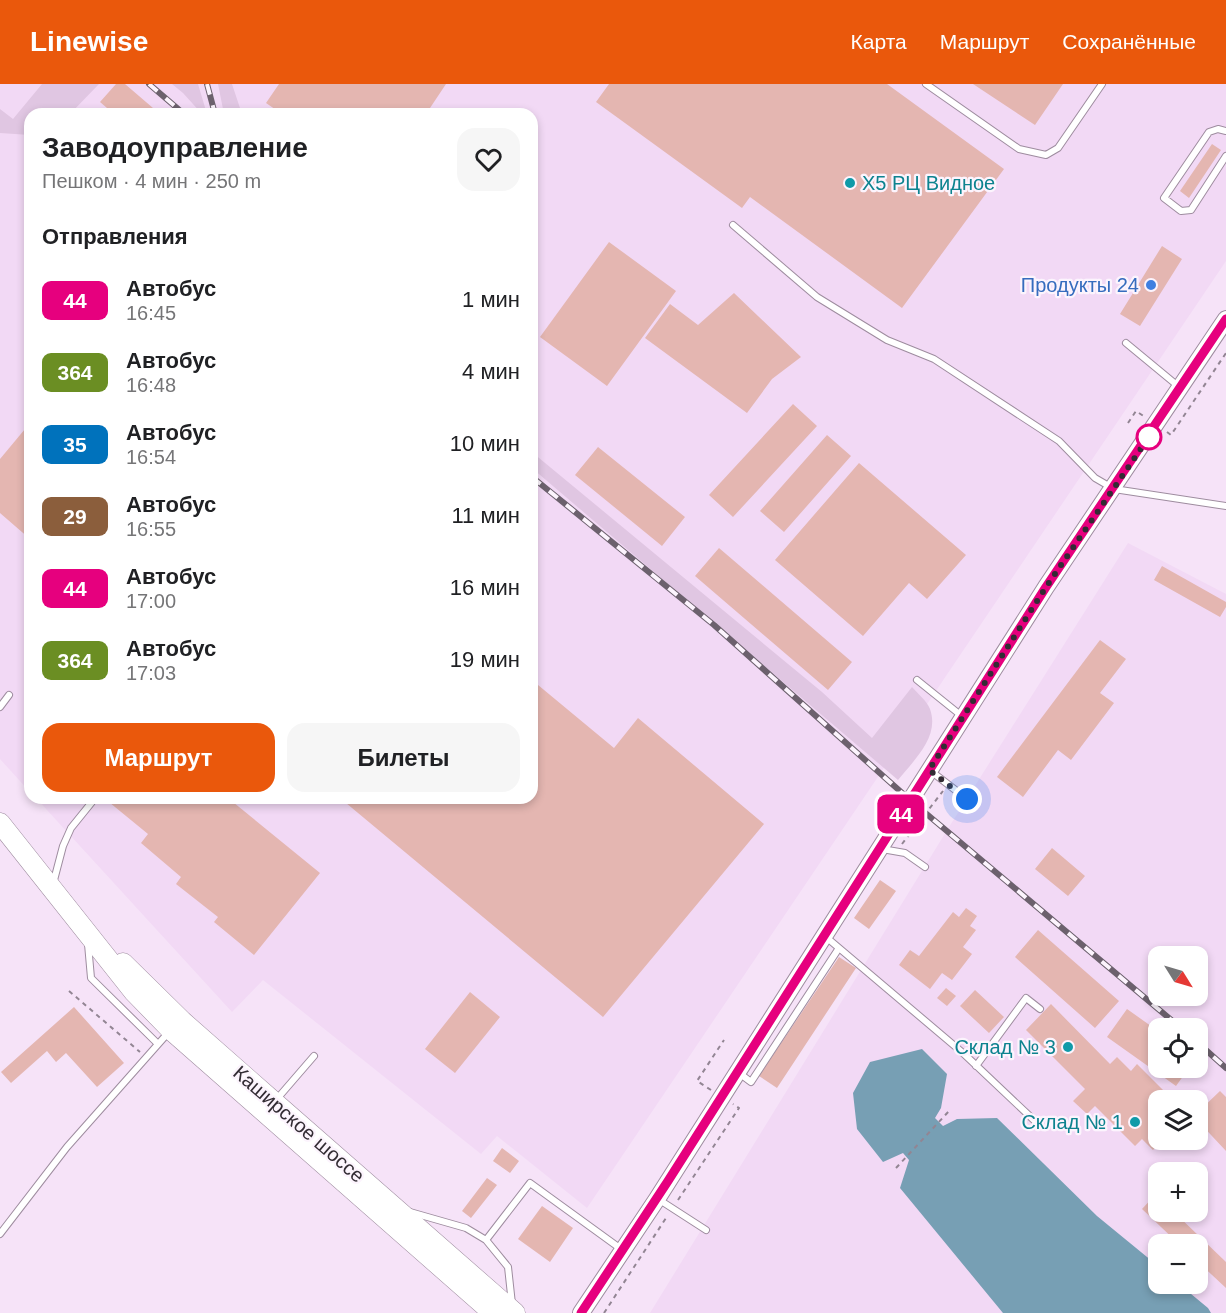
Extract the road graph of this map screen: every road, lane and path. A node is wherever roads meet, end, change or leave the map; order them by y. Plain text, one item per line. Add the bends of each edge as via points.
1 (926, 84) edge
2 (1102, 84) edge
3 (1226, 131) edge
4 (1226, 156) edge
5 (734, 225) dead end
6 (1226, 319) edge
7 (1126, 343) dead end
8 (1226, 353) edge
9 (1181, 388) junction
10 (1190, 407) dead end
11 (1114, 489) junction
12 (1226, 506) edge
13 (917, 680) dead end
14 (9, 695) dead end
15 (0, 707) edge
16 (963, 717) junction
17 (929, 770) junction
18 (948, 784) junction
19 (967, 799) dead end
20 (90, 804) edge
21 (0, 823) edge
22 (879, 849) junction
23 (897, 851) junction
24 (925, 867) dead end
25 (52, 889) junction
26 (825, 936) junction
27 (839, 948) junction
28 (69, 991) dead end
29 (1040, 1009) dead end
30 (170, 1031) junction
31 (314, 1056) dead end
32 (146, 1057) junction
33 (976, 1066) junction
34 (738, 1072) junction
35 (269, 1108) junction
36 (950, 1110) dead end
37 (1037, 1123) dead end
38 (896, 1168) dead end
39 (657, 1198) junction
40 (394, 1207) junction
41 (706, 1230) dead end
42 (0, 1234) edge
43 (486, 1240) junction
44 (624, 1251) junction
45 (514, 1312) edge
46 (493, 1313) edge
47 (581, 1313) edge

1 - 2 lane via 1019,149 1046,155 1058,147
3 - 4 lane via 1209,132 1164,198 1181,211 1191,210
5 - 11 lane via 817,297 887,340 934,359 1059,441 1095,478
6 - 9 main road
7 - 9 lane
8 - 10 path
9 - 11 main road
11 - 12 lane
11 - 16 main road
13 - 16 lane
14 - 15 lane
16 - 17 main road
17 - 18 lane
17 - 22 main road
18 - 19 lane
18 - 23 path
20 - 25 lane via 71,828
21 - 25 main road, Каширское шоссе
22 - 23 lane
22 - 26 main road
23 - 24 lane
25 - 30 main road, Каширское шоссе
26 - 27 lane
26 - 34 main road
27 - 33 lane
27 - 34 lane via 751,1082
28 - 32 path
29 - 33 lane via 1026,998
30 - 32 lane
30 - 35 main road, Каширское шоссе
31 - 35 lane
32 - 42 lane via 67,1147
33 - 37 lane
34 - 39 main road
35 - 40 main road, Каширское шоссе
35 - 46 main road, Каширское шоссе
36 - 38 path
39 - 41 lane
39 - 44 main road
40 - 43 lane via 466,1228
40 - 45 main road, Каширское шоссе
43 - 44 lane via 530,1182
43 - 45 lane via 508,1267
44 - 47 main road

